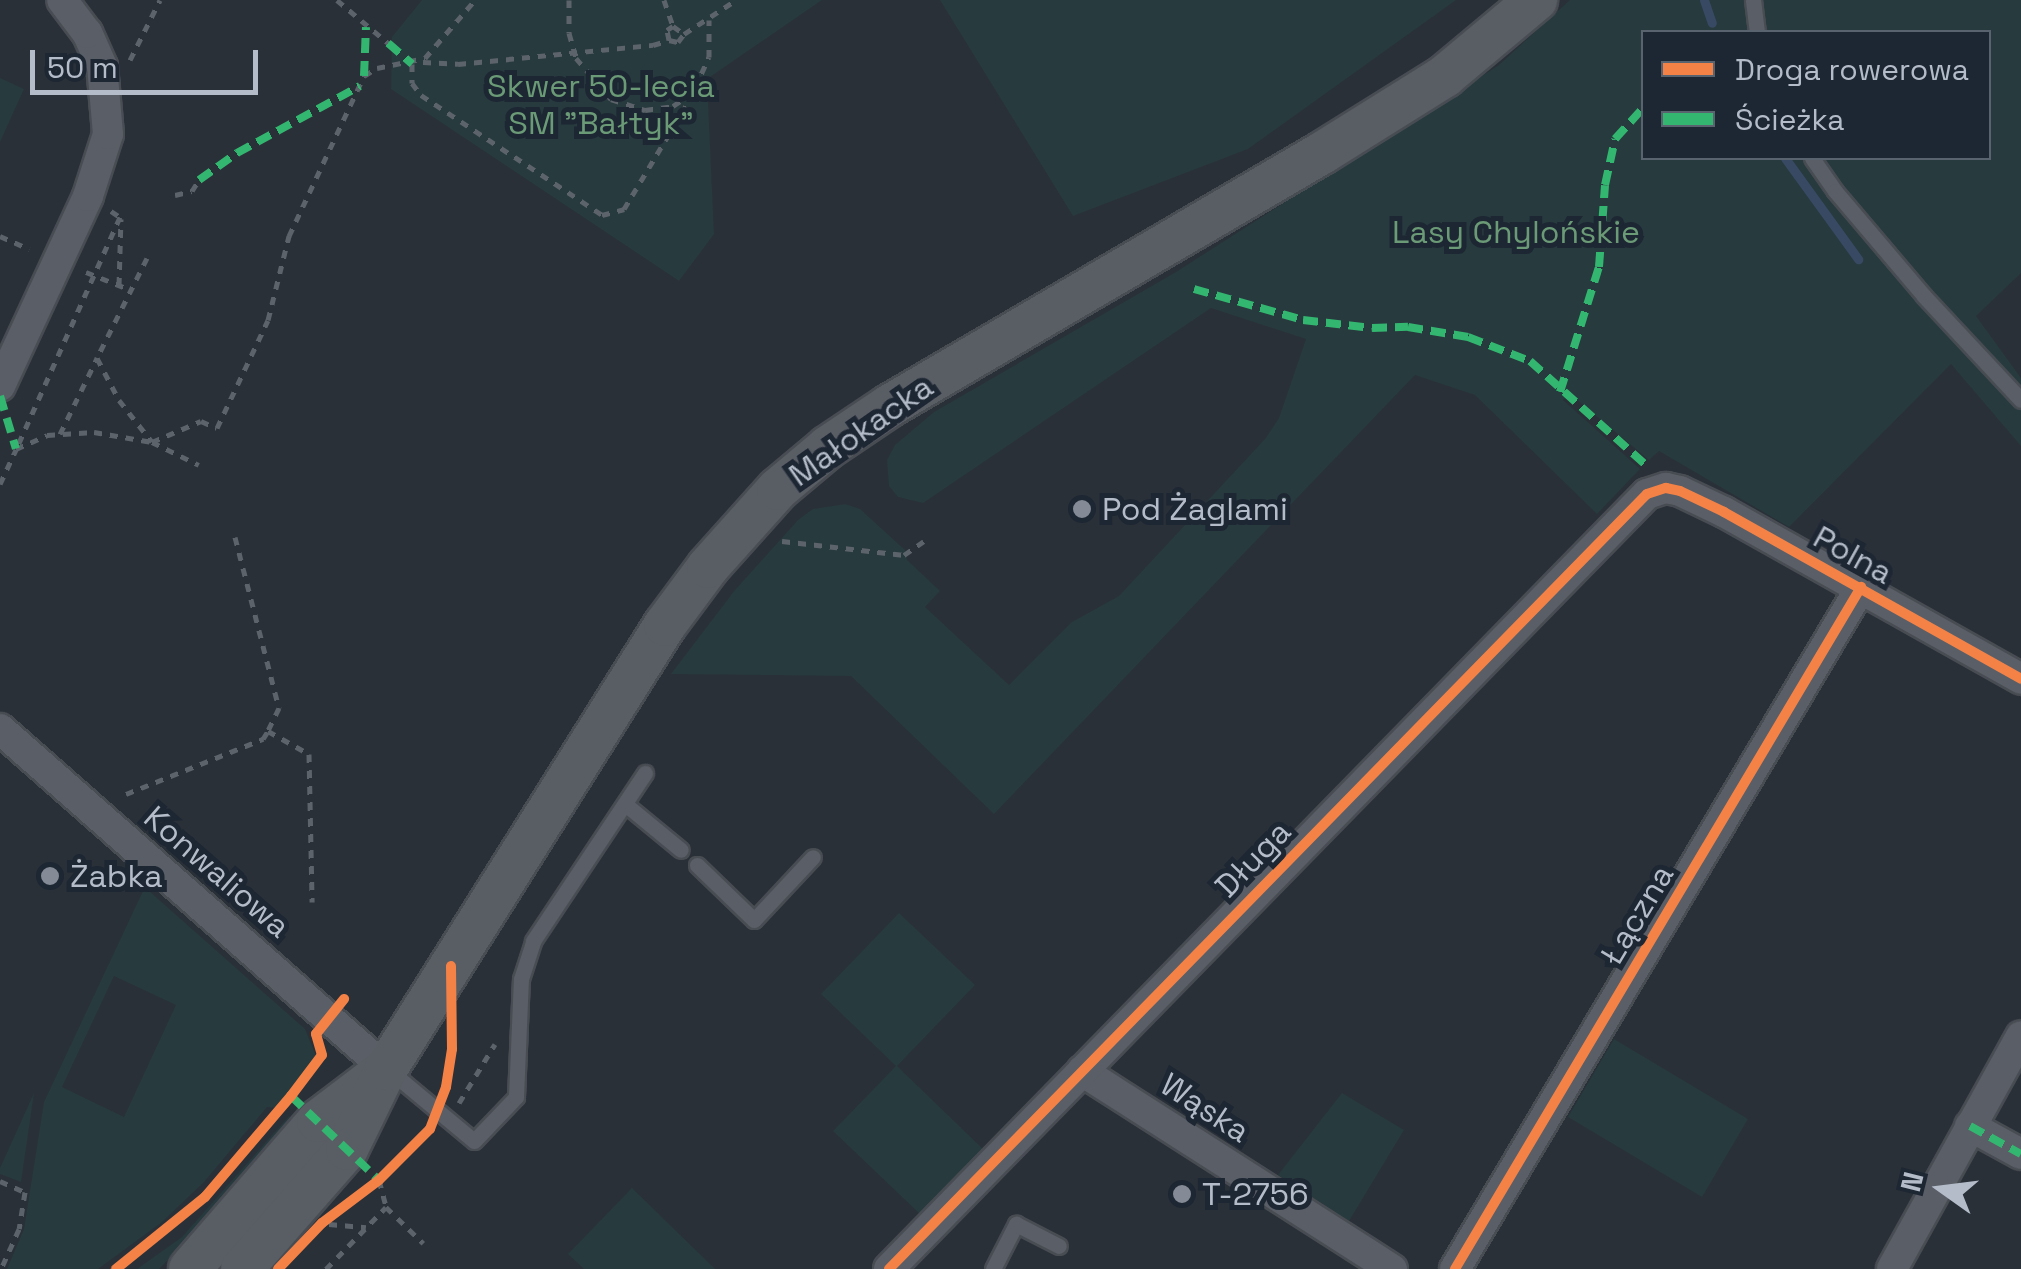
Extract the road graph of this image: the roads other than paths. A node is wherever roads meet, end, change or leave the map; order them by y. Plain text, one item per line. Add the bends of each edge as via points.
1 (62, 0) edge
2 (1536, 0) edge
3 (1753, 0) edge
4 (1757, 30) edge
5 (1813, 160) edge
6 (0, 386) edge
7 (2021, 400) edge
8 (1656, 490) joint
9 (1862, 587) junction
10 (2021, 678) edge
11 (0, 728) edge
12 (645, 773) dead end
13 (625, 804) junction
14 (681, 850) dead end
15 (814, 857) dead end
16 (697, 865) dead end
17 (2021, 1036) edge
18 (386, 1069) junction
19 (1082, 1071) junction
20 (1970, 1126) junction
21 (2021, 1154) edge
22 (1059, 1246) dead end
23 (190, 1269) edge
24 (242, 1269) edge
25 (889, 1269) edge
26 (993, 1269) edge
27 (1392, 1269) edge
28 (1455, 1269) edge
29 (1892, 1269) edge

1 - 6 street via 102,66 108,134 88,196
2 - 18 main road, Małokacka via 1445,76 890,406 778,489 665,625
3 - 4 lane
5 - 7 lane via 1924,296
8 - 9 street, Polna via 1680,491
8 - 19 street, Długa via 1638,500
9 - 10 street, Polna
9 - 28 street, Łączna
11 - 18 street, Konwaliowa
12 - 13 lane
13 - 14 lane
13 - 18 lane via 533,941 521,978 516,1096 474,1141
15 - 16 lane via 754,920
17 - 20 street
18 - 23 main road, Małokacka via 318,1121
18 - 24 main road, Małokacka via 347,1149
19 - 25 street, Długa
19 - 27 street, Wąska
20 - 21 street
20 - 29 street
22 - 26 lane via 1016,1224

